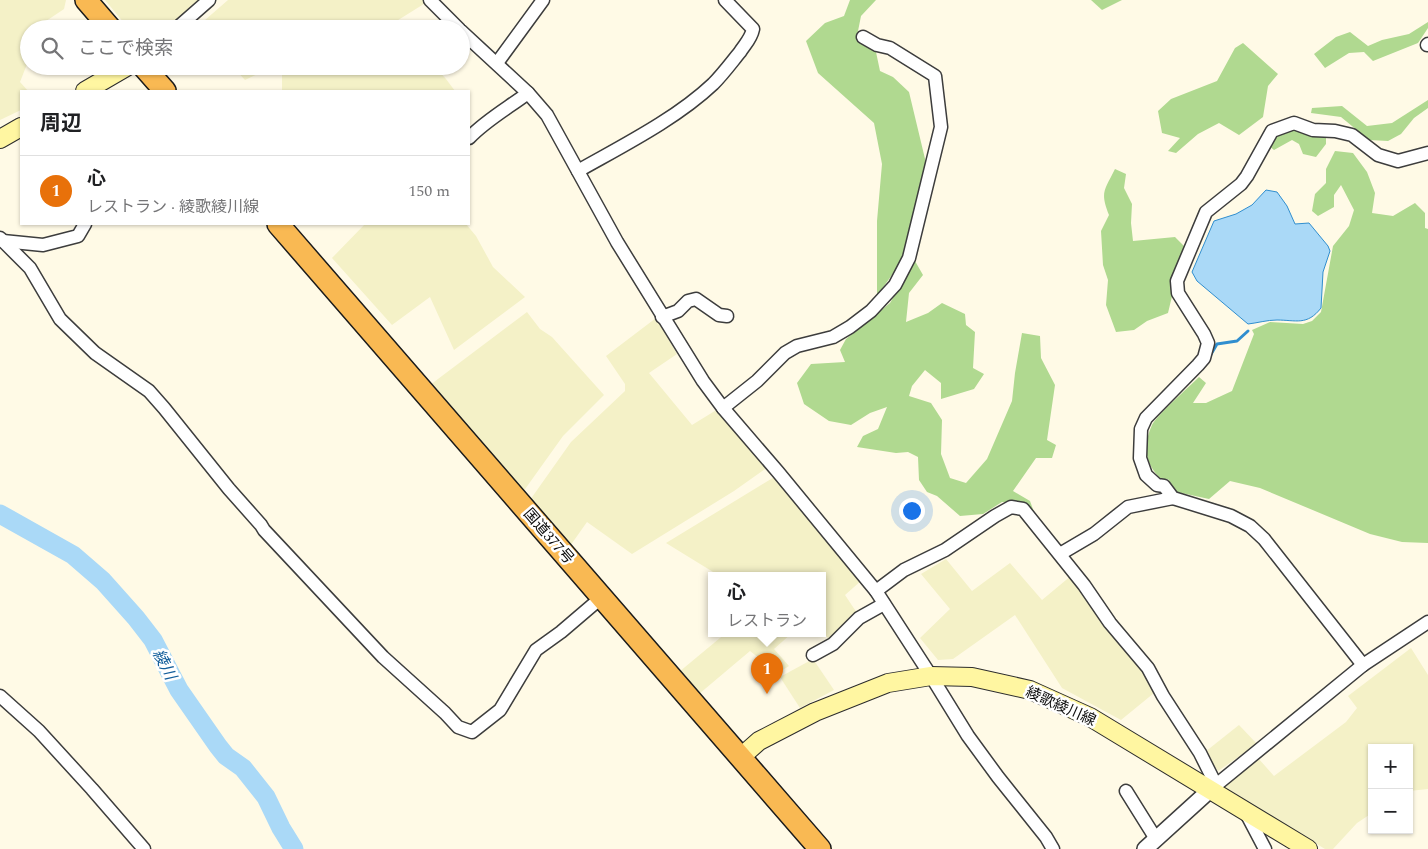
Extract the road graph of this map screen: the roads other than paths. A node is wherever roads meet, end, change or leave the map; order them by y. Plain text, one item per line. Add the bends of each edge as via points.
1 (86, 0) edge
2 (209, 0) edge
3 (430, 0) edge
4 (543, 0) edge
5 (725, 0) edge
6 (103, 20) edge
7 (186, 20) edge
8 (450, 20) edge
9 (863, 37) dead end
10 (470, 40) edge
11 (497, 63) junction
12 (113, 75) edge
13 (152, 75) edge
14 (87, 90) edge
15 (164, 90) edge
16 (528, 93) junction
17 (20, 128) edge
18 (470, 137) edge
19 (0, 139) edge
20 (1428, 153) edge
21 (578, 171) junction
22 (84, 225) edge
23 (279, 225) edge
24 (1, 239) edge
25 (662, 316) junction
26 (727, 316) dead end
27 (723, 408) junction
28 (1173, 498) junction
29 (1060, 554) junction
30 (876, 591) junction
31 (602, 597) junction
32 (884, 604) junction
33 (1428, 622) edge
34 (813, 655) dead end
35 (1363, 664) junction
36 (931, 676) junction
37 (0, 696) edge
38 (741, 757) junction
39 (1213, 788) junction
40 (1126, 791) dead end
41 (1244, 810) junction
42 (1150, 844) edge
43 (144, 849) edge
44 (820, 849) edge
45 (1054, 849) edge
46 (1265, 849) edge
47 (1308, 849) edge

1 - 6 highway
2 - 7 street
3 - 8 street
4 - 11 street
5 - 21 street via 752,30 751,37 726,70 712,85 677,111
9 - 27 street via 890,48 935,76 940,127 909,258 895,284 871,311 833,337 785,352 757,381
10 - 11 street
11 - 16 street
12 - 14 main road
13 - 15 highway
16 - 18 street via 482,124
16 - 21 street via 547,115
17 - 19 main road
20 - 28 street via 1398,161 1378,155 1352,135 1313,130 1294,123 1272,131 1248,176 1206,212 1178,281 1178,293 1204,334 1208,343 1206,352 1198,365 1146,418 1141,429 1140,458 1146,474 1157,485 1164,486
21 - 25 street
22 - 24 street via 78,236 43,245
23 - 31 highway, 国道377号
24 - 31 street via 30,268 60,319 95,353 149,391 264,530 364,637 458,727 472,732 489,720 500,710 536,650
25 - 26 street via 678,311 688,301 696,299 718,315
25 - 27 street
27 - 30 street
28 - 29 street via 1128,507 1094,534
28 - 35 street via 1231,516 1250,526 1264,539
29 - 30 street via 1023,509 1011,507 944,550 904,570
29 - 39 street via 1110,623 1148,668 1200,753
30 - 32 street
31 - 38 highway, 国道377号
32 - 34 street via 859,618 833,644
32 - 36 street
33 - 35 street
35 - 39 street
36 - 38 main road, 綾歌綾川線 via 888,683 815,712 759,741
36 - 39 main road, 綾歌綾川線 via 972,676 1030,690 1090,717
36 - 45 street via 968,736
37 - 43 street via 39,731
38 - 44 highway, 国道377号
39 - 41 main road, 綾歌綾川線
39 - 42 street
40 - 42 street
41 - 46 street
41 - 47 main road, 綾歌綾川線

